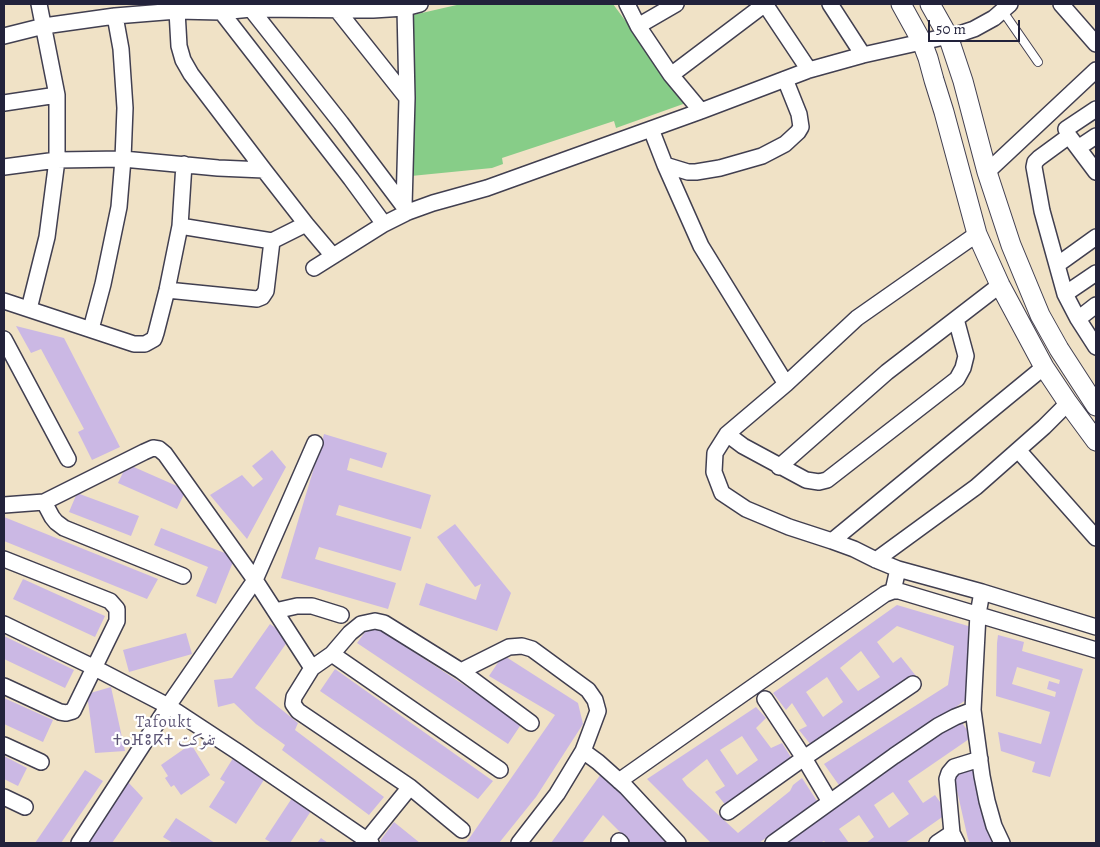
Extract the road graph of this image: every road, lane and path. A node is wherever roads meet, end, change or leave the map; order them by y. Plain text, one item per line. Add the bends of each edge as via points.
1 (39, 4) edge
2 (627, 4) edge
3 (676, 4) edge
4 (765, 4) edge
5 (830, 4) edge
6 (901, 4) edge
7 (930, 4) edge
8 (1061, 4) edge
9 (410, 5) edge
10 (249, 6) edge
11 (334, 6) edge
12 (1006, 7) edge
13 (218, 8) edge
14 (177, 11) junction
15 (115, 16) junction
16 (44, 26) junction
17 (638, 26) junction
18 (4, 36) edge
19 (948, 36) junction
20 (922, 42) junction
21 (1096, 44) edge
22 (863, 55) junction
23 (1038, 62) dead end
24 (809, 70) junction
25 (1096, 70) edge
26 (671, 75) junction
27 (785, 79) junction
28 (57, 95) junction
29 (407, 98) junction
30 (4, 103) edge
31 (1096, 109) edge
32 (700, 111) junction
33 (651, 129) junction
34 (1096, 136) edge
35 (1073, 142) junction
36 (123, 159) junction
37 (57, 160) junction
38 (184, 164) junction
39 (665, 165) junction
40 (4, 167) edge
41 (264, 170) junction
42 (987, 172) junction
43 (1096, 172) edge
44 (406, 209) junction
45 (306, 224) junction
46 (384, 224) junction
47 (180, 226) junction
48 (977, 234) junction
49 (1096, 237) edge
50 (272, 241) junction
51 (333, 256) junction
52 (1057, 265) junction
53 (314, 268) dead end
54 (1096, 273) edge
55 (1000, 285) junction
56 (167, 290) junction
57 (1065, 294) junction
58 (4, 301) edge
59 (1096, 305) edge
60 (29, 308) junction
61 (956, 319) junction
62 (1078, 319) junction
63 (91, 328) junction
64 (4, 339) edge
65 (1096, 347) edge
66 (1044, 367) junction
67 (786, 384) junction
68 (1068, 403) junction
69 (1096, 406) edge
70 (727, 434) junction
71 (1096, 441) edge
72 (315, 443) dead end
73 (1018, 450) junction
74 (68, 459) dead end
75 (779, 467) junction
76 (44, 502) junction
77 (4, 505) edge
78 (1096, 538) edge
79 (832, 541) junction
80 (4, 559) edge
81 (876, 560) junction
82 (898, 569) junction
83 (183, 576) dead end
84 (255, 580) junction
85 (893, 591) junction
86 (982, 592) junction
87 (275, 611) junction
88 (978, 614) junction
89 (341, 615) dead end
90 (4, 624) edge
91 (1096, 627) edge
92 (1096, 650) edge
93 (332, 654) junction
94 (93, 667) junction
95 (312, 668) junction
96 (461, 671) junction
97 (913, 684) dead end
98 (4, 686) edge
99 (765, 699) dead end
100 (168, 706) junction
101 (972, 710) junction
102 (531, 723) dead end
103 (4, 745) edge
104 (583, 751) junction
105 (804, 758) junction
106 (980, 759) junction
107 (41, 762) dead end
108 (500, 770) dead end
109 (619, 781) junction
110 (410, 787) junction
111 (4, 796) edge
112 (830, 802) junction
113 (25, 807) dead end
114 (728, 812) dead end
115 (462, 830) dead end
116 (955, 838) edge
117 (369, 842) edge
118 (79, 843) edge
119 (519, 843) edge
120 (678, 843) edge
121 (773, 843) edge
122 (937, 843) edge
123 (1002, 843) edge

1 - 16 street
2 - 17 street
3 - 17 street
4 - 24 street
4 - 26 street
5 - 22 street
6 - 20 street
7 - 19 street
8 - 21 street
9 - 11 street via 373,10
9 - 29 street
10 - 11 street
10 - 13 street
10 - 44 street
11 - 29 street
12 - 19 street via 974,29
12 - 23 lane
13 - 14 street
13 - 46 street
14 - 15 street
14 - 41 street via 183,60
15 - 16 street
15 - 36 street via 125,108
16 - 18 street
16 - 28 street
17 - 26 street
19 - 20 street
19 - 42 street
20 - 22 street
20 - 48 street
22 - 24 street
24 - 27 street
25 - 42 street
26 - 32 street
27 - 32 street
27 - 39 street via 801,125 785,144 755,158 720,168 688,172
28 - 30 street
28 - 37 street
29 - 44 street
31 - 35 street via 1066,129
32 - 33 street
33 - 39 street
33 - 44 street via 487,188
34 - 35 street
35 - 43 street
35 - 52 street via 1039,158 1034,165 1042,211
36 - 37 street
36 - 38 street
36 - 63 street via 119,207
37 - 40 street
37 - 60 street via 47,237
38 - 41 street
38 - 47 street
39 - 67 street via 701,246
41 - 45 street
42 - 69 street via 1011,245 1040,315
44 - 46 street
45 - 50 street
45 - 51 street
46 - 51 street
47 - 50 street
47 - 56 street
48 - 55 street
48 - 67 street via 857,318
49 - 52 street
50 - 56 street via 266,291 257,300
51 - 53 street
52 - 57 street
54 - 57 street
55 - 61 street
55 - 66 street
56 - 63 street via 154,338 145,344 134,344
57 - 62 street
58 - 60 street
59 - 62 street
60 - 63 street
61 - 75 street via 887,372
61 - 75 street via 966,356 957,379 827,480 806,480
62 - 65 street
64 - 74 street
66 - 68 street
66 - 79 street
67 - 70 street
68 - 71 street
68 - 73 street
70 - 75 street
70 - 79 street via 715,453 714,472 722,493 746,509
72 - 84 street
73 - 78 street
73 - 81 street via 976,487
76 - 77 street
76 - 83 street via 52,517 64,528
76 - 84 street via 144,452 159,449
79 - 81 street
80 - 94 street via 110,601 117,609 117,621
81 - 82 street
82 - 85 street
82 - 86 street
84 - 87 street
84 - 100 street
85 - 88 street
85 - 109 street
86 - 88 street
86 - 91 street
87 - 89 street via 312,606
87 - 95 street
88 - 92 street
88 - 101 street
90 - 94 street
93 - 95 street
93 - 96 street via 361,624 375,621 384,623
93 - 108 street
94 - 98 street via 73,710 66,713
94 - 100 street
95 - 110 street via 294,696 293,704 298,711
96 - 102 street
96 - 104 street via 509,646 532,649 588,690 595,700 598,711
97 - 105 street
99 - 105 street
100 - 117 street
100 - 118 street
101 - 106 street
101 - 112 street via 938,726
103 - 107 street
104 - 109 street
104 - 119 street via 557,794
105 - 112 street
105 - 114 street
106 - 116 street via 954,767 948,773
106 - 123 street via 994,826
109 - 120 street
110 - 115 street
110 - 117 street
111 - 113 street
112 - 121 street
116 - 122 street

